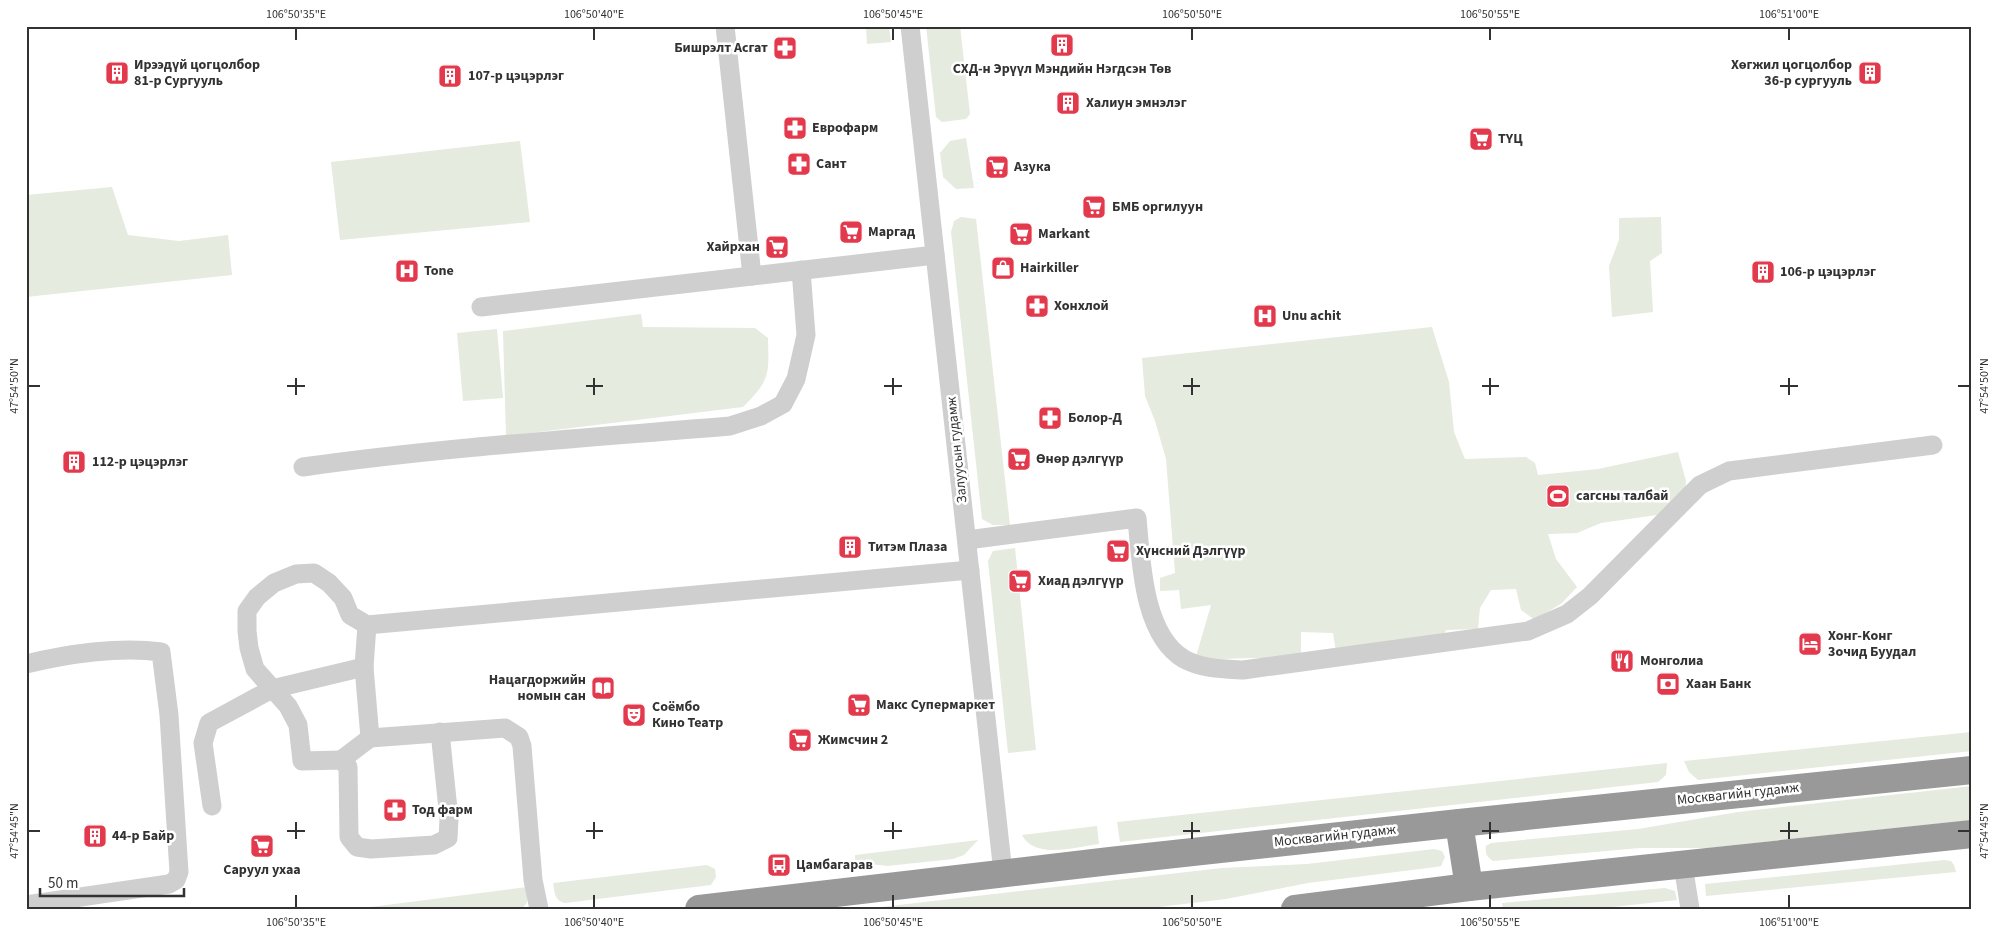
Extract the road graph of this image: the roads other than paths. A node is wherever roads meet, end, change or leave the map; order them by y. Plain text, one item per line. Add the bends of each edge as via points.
1 (726, 26) edge
2 (910, 26) edge
3 (935, 255) junction
4 (801, 270) junction
5 (752, 276) junction
6 (481, 307) dead end
7 (1934, 444) dead end
8 (303, 467) dead end
9 (967, 540) junction
10 (970, 570) junction
11 (367, 625) junction
12 (26, 664) edge
13 (364, 666) junction
14 (272, 689) junction
15 (440, 732) junction
16 (370, 738) junction
17 (341, 760) junction
18 (1972, 770) edge
19 (212, 806) dead end
20 (1459, 823) junction
21 (1972, 834) edge
22 (1683, 865) junction
23 (1003, 873) junction
24 (1469, 887) junction
25 (26, 905) edge
26 (538, 909) edge
27 (699, 909) edge
28 (1295, 909) edge
29 (1690, 909) edge

1 - 5 street
2 - 3 street, Залуусын гудамж
3 - 4 street
3 - 9 street, Залуусын гудамж
4 - 5 street
4 - 8 street via 806,334 796,379 783,404 761,416 730,426 441,450
5 - 6 street
7 - 9 street via 1729,471 1700,485 1590,596 1567,614 1528,631 1243,670 1212,669 1184,658 1161,637 1152,613 1142,564 1137,518
9 - 10 street, Залуусын гудамж
10 - 11 street
10 - 23 street, Залуусын гудамж
11 - 13 street
11 - 14 street via 350,615 343,598 314,573 296,574 274,583 257,597 247,612 249,648 256,669
12 - 25 street via 48,658 115,652 161,652 169,715 179,872 176,880 169,884
13 - 14 street
13 - 16 street
14 - 17 street via 288,706 298,725 302,761
14 - 19 street via 209,723 203,743
15 - 16 street
15 - 17 street via 448,838 434,845 356,847 350,837 348,767
15 - 26 street via 505,728 519,736
16 - 17 street
18 - 20 highway, Москвагийн гудамж
20 - 23 highway, Москвагийн гудамж
20 - 24 highway
21 - 22 highway
22 - 24 highway
22 - 29 street
23 - 27 highway, Москвагийн гудамж
24 - 28 highway

